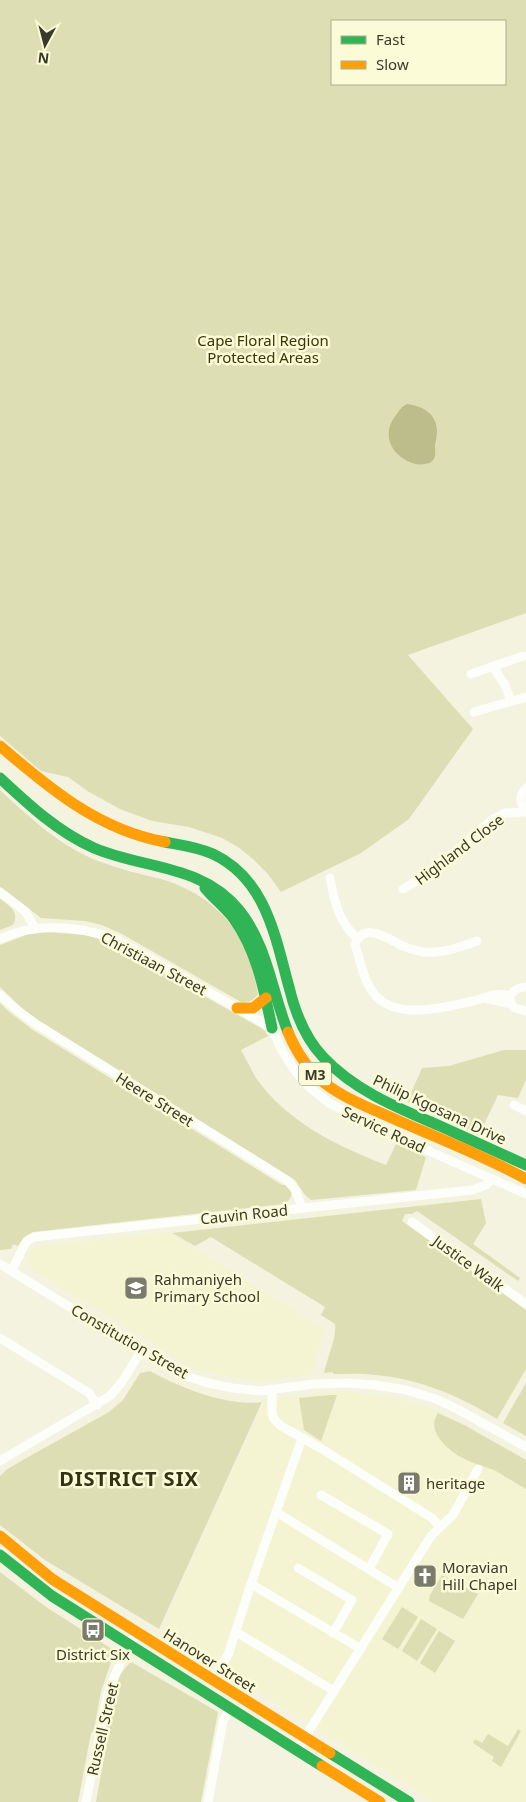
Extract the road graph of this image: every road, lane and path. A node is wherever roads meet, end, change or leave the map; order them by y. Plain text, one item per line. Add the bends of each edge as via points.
1 (523, 656) dead end
2 (493, 667) junction
3 (471, 674) dead end
4 (526, 697) edge
5 (510, 701) junction
6 (474, 712) dead end
7 (0, 746) edge
8 (0, 778) edge
9 (526, 788) edge
10 (524, 808) edge
11 (196, 878) junction
12 (330, 878) dead end
13 (403, 889) dead end
14 (0, 892) edge
15 (35, 928) junction
16 (357, 938) junction
17 (0, 939) edge
18 (477, 941) dead end
19 (526, 987) edge
20 (0, 995) edge
21 (266, 998) junction
22 (510, 1000) junction
23 (237, 1008) junction
24 (526, 1010) edge
25 (272, 1028) junction
26 (514, 1105) dead end
27 (526, 1111) edge
28 (526, 1166) edge
29 (526, 1178) edge
30 (492, 1179) junction
31 (526, 1194) edge
32 (302, 1208) junction
33 (412, 1222) dead end
34 (0, 1264) edge
35 (12, 1270) junction
36 (526, 1304) edge
37 (0, 1338) edge
38 (141, 1351) junction
39 (272, 1389) junction
40 (97, 1405) junction
41 (302, 1438) junction
42 (526, 1447) edge
43 (0, 1461) edge
44 (478, 1469) dead end
45 (321, 1495) dead end
46 (276, 1512) junction
47 (440, 1527) junction
48 (0, 1536) edge
49 (0, 1556) edge
50 (298, 1568) dead end
51 (369, 1569) junction
52 (251, 1584) junction
53 (399, 1588) junction
54 (137, 1631) junction
55 (236, 1632) junction
56 (333, 1633) junction
57 (129, 1645) junction
58 (361, 1649) junction
59 (213, 1679) junction
60 (334, 1691) junction
61 (230, 1708) junction
62 (305, 1738) junction
63 (297, 1750) junction
64 (86, 1802) edge
65 (208, 1802) edge
66 (380, 1802) edge
67 (409, 1802) edge

1 - 2 street
2 - 3 street
2 - 5 street via 506,685
4 - 5 street
5 - 6 street
7 - 28 main road, Philip Kgosana Drive / M3 via 83,812 132,834 210,852 237,869 252,883 263,902 293,1005 309,1039 326,1061 366,1093
8 - 11 main road, Philip Kgosana Drive / M3 via 48,821 73,838 98,849
9 - 10 street, Highland Close via 521,797
10 - 13 street, Highland Close via 492,820 430,873
11 - 21 main road via 246,935
11 - 29 main road, Philip Kgosana Drive / M3 via 232,901 250,925 262,949 287,1029 304,1062 329,1087
12 - 16 street via 341,916
14 - 15 street via 25,911
15 - 17 street, Christiaan Street
15 - 23 street, Christiaan Street via 92,930 116,939
16 - 18 street via 374,932 414,950 438,952
16 - 22 street via 355,944 368,985 388,1004 409,1010 429,1010 496,993
19 - 22 street via 513,991
20 - 32 street, Heere Street via 36,1024 288,1181
21 - 23 main road via 253,1008
21 - 25 main road
22 - 24 street via 515,1008
23 - 25 street, Christiaan Street
25 - 30 street, Service Road via 281,1049 302,1080 330,1103
26 - 27 street
30 - 31 street, Service Road
30 - 32 street, Cauvin Road via 472,1190
32 - 35 street, Cauvin Road via 34,1237 26,1242
33 - 36 street, Justice Walk
34 - 35 street, Constitution Street
35 - 38 street, Constitution Street
37 - 40 street via 88,1394
38 - 39 street, Constitution Street via 186,1376 208,1384 260,1391
38 - 40 street via 115,1392
39 - 41 street via 274,1419
39 - 42 street, Constitution Street via 347,1383 406,1390 436,1399
40 - 43 street
41 - 46 street
41 - 47 street via 432,1518
44 - 47 street via 453,1515
45 - 51 street via 388,1534
46 - 51 street
46 - 52 street
47 - 53 street
48 - 54 main road, Hanover Street via 52,1579
49 - 57 main road, Hanover Street via 38,1587
50 - 56 street via 352,1600
51 - 53 street
52 - 55 street
52 - 56 street
53 - 58 street
54 - 57 street, Russell Street
54 - 59 main road, Hanover Street
55 - 59 street via 228,1655
55 - 60 street
56 - 58 street
57 - 61 main road, Hanover Street
57 - 64 street, Russell Street via 108,1692
58 - 60 street
59 - 62 main road, Hanover Street
60 - 62 street
61 - 63 main road, Hanover Street
61 - 65 street via 223,1721
62 - 63 street
62 - 67 main road, Hanover Street
63 - 66 main road, Hanover Street

